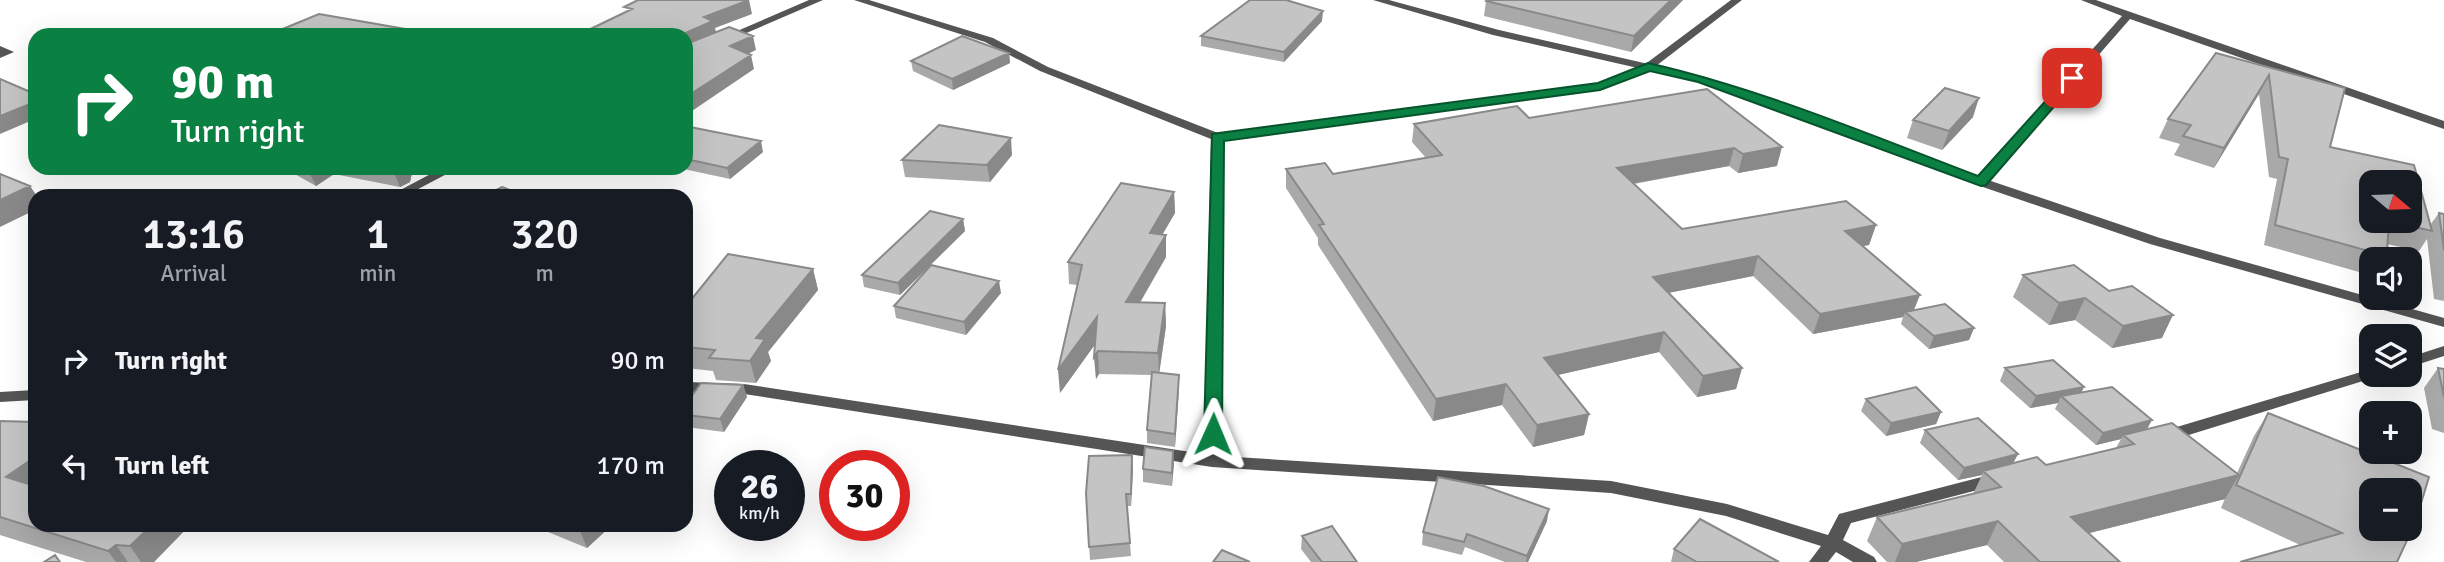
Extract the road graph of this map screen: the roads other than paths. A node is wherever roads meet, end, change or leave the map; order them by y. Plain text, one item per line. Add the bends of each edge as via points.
1 (818, 0) edge
2 (859, 0) edge
3 (1378, 0) edge
4 (1737, 0) edge
5 (2086, 0) edge
6 (2127, 16) junction
7 (710, 45) edge
8 (0, 48) edge
9 (0, 55) edge
10 (1648, 67) junction
11 (2444, 125) edge
12 (1217, 137) junction
13 (438, 175) edge
14 (1981, 182) junction
15 (409, 189) edge
16 (2444, 323) edge
17 (2444, 351) edge
18 (2422, 358) edge
19 (2359, 378) edge
20 (693, 387) edge
21 (28, 395) edge
22 (0, 397) edge
23 (2153, 440) edge
24 (1213, 461) junction
25 (2007, 476) edge
26 (1833, 543) junction
27 (1818, 562) edge
28 (1868, 562) edge

1 - 7 street
2 - 12 street via 989,40 1044,69
3 - 10 street
4 - 10 street
5 - 6 street
6 - 11 street
6 - 14 street
8 - 9 street via 9,52
10 - 12 street via 1600,86
10 - 14 street via 1757,97
12 - 24 street
13 - 15 street
14 - 16 street via 2155,241
17 - 18 street
19 - 23 street
20 - 24 street via 744,389
21 - 22 street
24 - 26 street via 1611,487 1727,510
25 - 26 street via 1845,517
26 - 27 street
26 - 28 street

